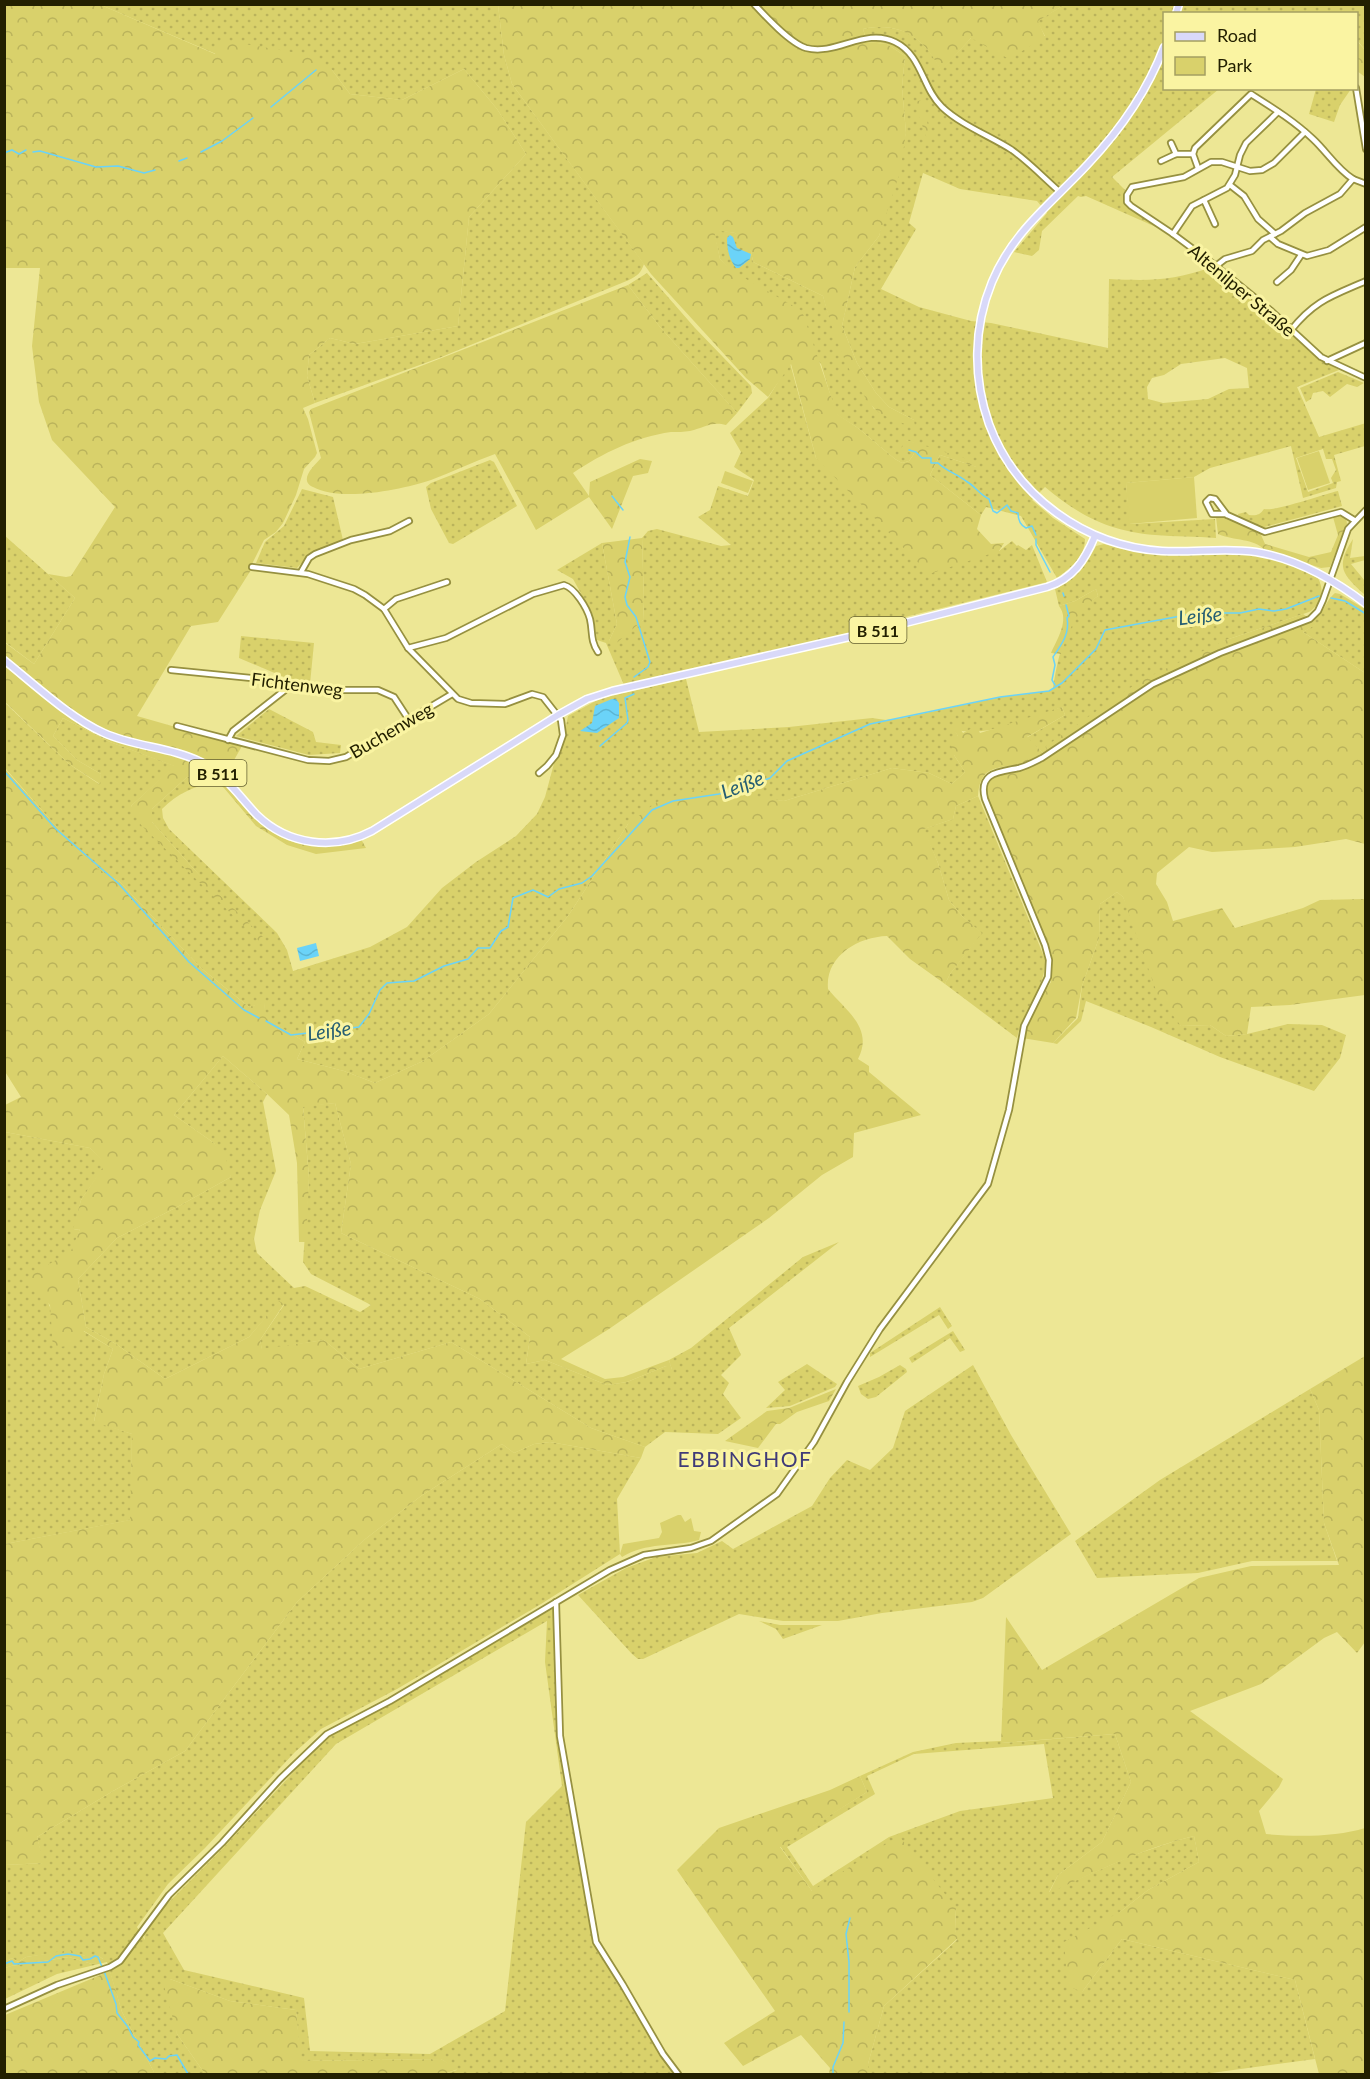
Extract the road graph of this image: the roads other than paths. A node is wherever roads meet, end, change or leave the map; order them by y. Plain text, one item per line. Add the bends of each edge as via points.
1 (754, 4) edge
2 (1163, 49) edge
3 (1356, 90) edge
4 (1278, 112) junction
5 (1305, 132) junction
6 (1171, 142) dead end
7 (1365, 149) edge
8 (1176, 154) junction
9 (1193, 154) junction
10 (1161, 161) dead end
11 (1198, 168) junction
12 (1238, 168) junction
13 (1353, 179) junction
14 (1365, 184) edge
15 (1230, 185) junction
16 (1060, 192) junction
17 (1204, 200) junction
18 (1215, 224) dead end
19 (1365, 227) edge
20 (1173, 234) junction
21 (1272, 235) junction
22 (1300, 255) junction
23 (1216, 266) junction
24 (1365, 281) edge
25 (1277, 282) dead end
26 (1291, 330) junction
27 (1365, 343) edge
28 (1327, 361) junction
29 (1365, 378) edge
30 (1365, 510) edge
31 (1227, 515) junction
32 (1354, 520) junction
33 (409, 521) dead end
34 (1095, 536) junction
35 (252, 567) dead end
36 (301, 572) junction
37 (1331, 579) junction
38 (447, 582) dead end
39 (1365, 604) edge
40 (384, 609) junction
41 (408, 648) junction
42 (598, 652) dead end
43 (4, 660) edge
44 (171, 670) dead end
45 (288, 683) junction
46 (452, 694) junction
47 (558, 715) junction
48 (409, 720) junction
49 (177, 726) dead end
50 (228, 740) junction
51 (539, 772) dead end
52 (556, 1602) junction
53 (4, 2009) edge
54 (678, 2074) edge

1 - 16 street via 807,48 872,37 899,44 917,62 932,96 943,108 1014,152
2 - 16 main road via 1127,118
3 - 7 street
4 - 5 street
4 - 9 street via 1251,94 1198,144
4 - 12 street via 1246,143
5 - 12 street via 1266,168
5 - 13 street
6 - 8 street
8 - 9 street
8 - 10 street
9 - 11 street
11 - 12 street via 1217,162
11 - 20 street, Altenilper Straße via 1184,177 1134,186 1127,195 1131,206
12 - 15 street
13 - 14 street
13 - 21 street via 1340,194
15 - 17 street
15 - 21 street via 1244,196
16 - 34 main road via 1028,225 999,267 981,321 978,374 985,408 1003,453 1025,484 1058,515
17 - 18 street
17 - 20 street via 1189,208
19 - 22 street via 1329,250
20 - 23 street, Altenilper Straße
21 - 22 street via 1275,242
21 - 23 street via 1250,252 1225,259
22 - 25 street
23 - 26 street, Altenilper Straße
24 - 26 street via 1318,303
26 - 28 street, Altenilper Straße
27 - 28 street
28 - 29 street, Altenilper Straße
30 - 32 street
31 - 31 street via 1215,499 1206,502 1212,514
31 - 32 street via 1265,532 1341,512
32 - 37 street
33 - 36 street via 390,531 315,554
34 - 37 main road via 1160,551 1256,552
34 - 47 main road, B 511 via 1075,572 1054,585 612,691
35 - 36 street
36 - 40 street via 360,592
37 - 39 main road
37 - 52 street via 1319,609 1305,622 1261,636 1171,675 1042,758 987,778 983,788 986,799 1045,945 1049,971 1024,1026 1010,1110 988,1184 891,1312 815,1440 777,1494 705,1544 632,1559
38 - 40 street via 396,599
40 - 41 street
41 - 42 street via 442,640 533,594 567,586 589,617
41 - 46 street
43 - 47 main road, B 511 via 84,722 116,737 200,762 227,781 271,826 315,842 344,842 367,833
44 - 45 street, Fichtenweg
45 - 48 street, Fichtenweg via 333,691 378,690 394,698
45 - 50 street via 285,690
46 - 47 street, Buchenweg via 471,703 506,705 537,694
46 - 48 street, Buchenweg
47 - 51 street via 563,727 561,746
48 - 50 street, Buchenweg via 351,755 326,762
49 - 50 street, Buchenweg
52 - 53 street via 320,1739 165,1900 123,1958 106,1969
52 - 54 street via 560,1736 596,1942

